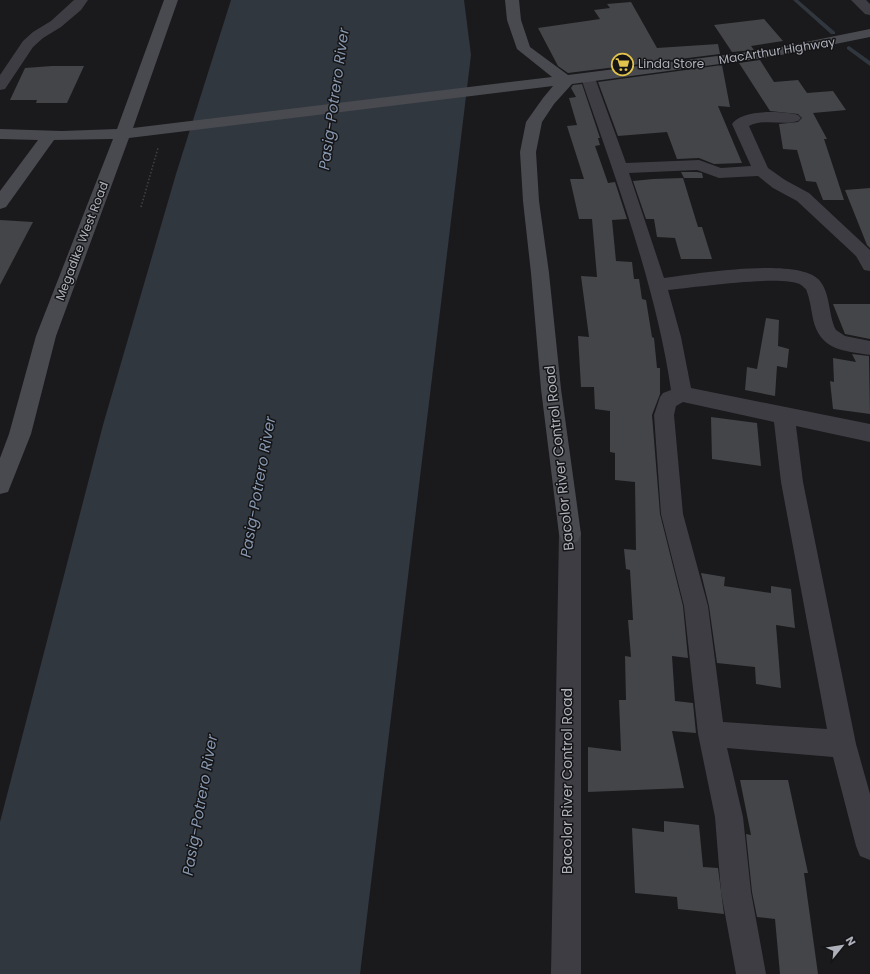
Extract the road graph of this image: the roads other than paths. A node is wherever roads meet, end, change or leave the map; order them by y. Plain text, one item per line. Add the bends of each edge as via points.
1 (81, 0) edge
2 (171, 0) edge
3 (512, 0) edge
4 (858, 0) edge
5 (870, 11) edge
6 (868, 36) edge
7 (588, 78) junction
8 (566, 81) junction
9 (0, 86) edge
10 (793, 118) dead end
11 (0, 134) edge
12 (123, 134) junction
13 (48, 137) junction
14 (621, 168) junction
15 (761, 171) junction
16 (0, 202) edge
17 (870, 265) edge
18 (657, 285) junction
19 (870, 348) edge
20 (682, 394) junction
21 (784, 414) junction
22 (870, 432) edge
23 (0, 485) edge
24 (711, 734) junction
25 (843, 744) junction
26 (870, 846) edge
27 (566, 974) edge
28 (751, 974) edge

1 - 9 street via 56,24 28,44
2 - 12 street, Megadike West Road
3 - 8 street via 514,20 524,49
4 - 5 street
6 - 7 street, MacArthur Highway via 771,53
7 - 8 street, MacArthur Highway
7 - 14 street
8 - 12 street, MacArthur Highway
8 - 27 street, Bacolor River Control Road via 534,122 528,152 551,389 570,534
10 - 15 street via 762,116 740,124
11 - 13 street, MacArthur Highway
12 - 13 street, MacArthur Highway
12 - 23 street, Megadike West Road via 46,336 20,434
13 - 16 street
14 - 15 street via 699,165 719,173
14 - 18 street
15 - 17 street via 803,197 862,252
18 - 19 street via 756,274 800,276 814,286 827,333 834,339
18 - 20 street via 677,359
20 - 21 street
20 - 24 street via 665,403 672,514 696,606
21 - 22 street
21 - 25 street via 792,482
24 - 25 street
24 - 28 street via 729,817 736,892
25 - 26 street

